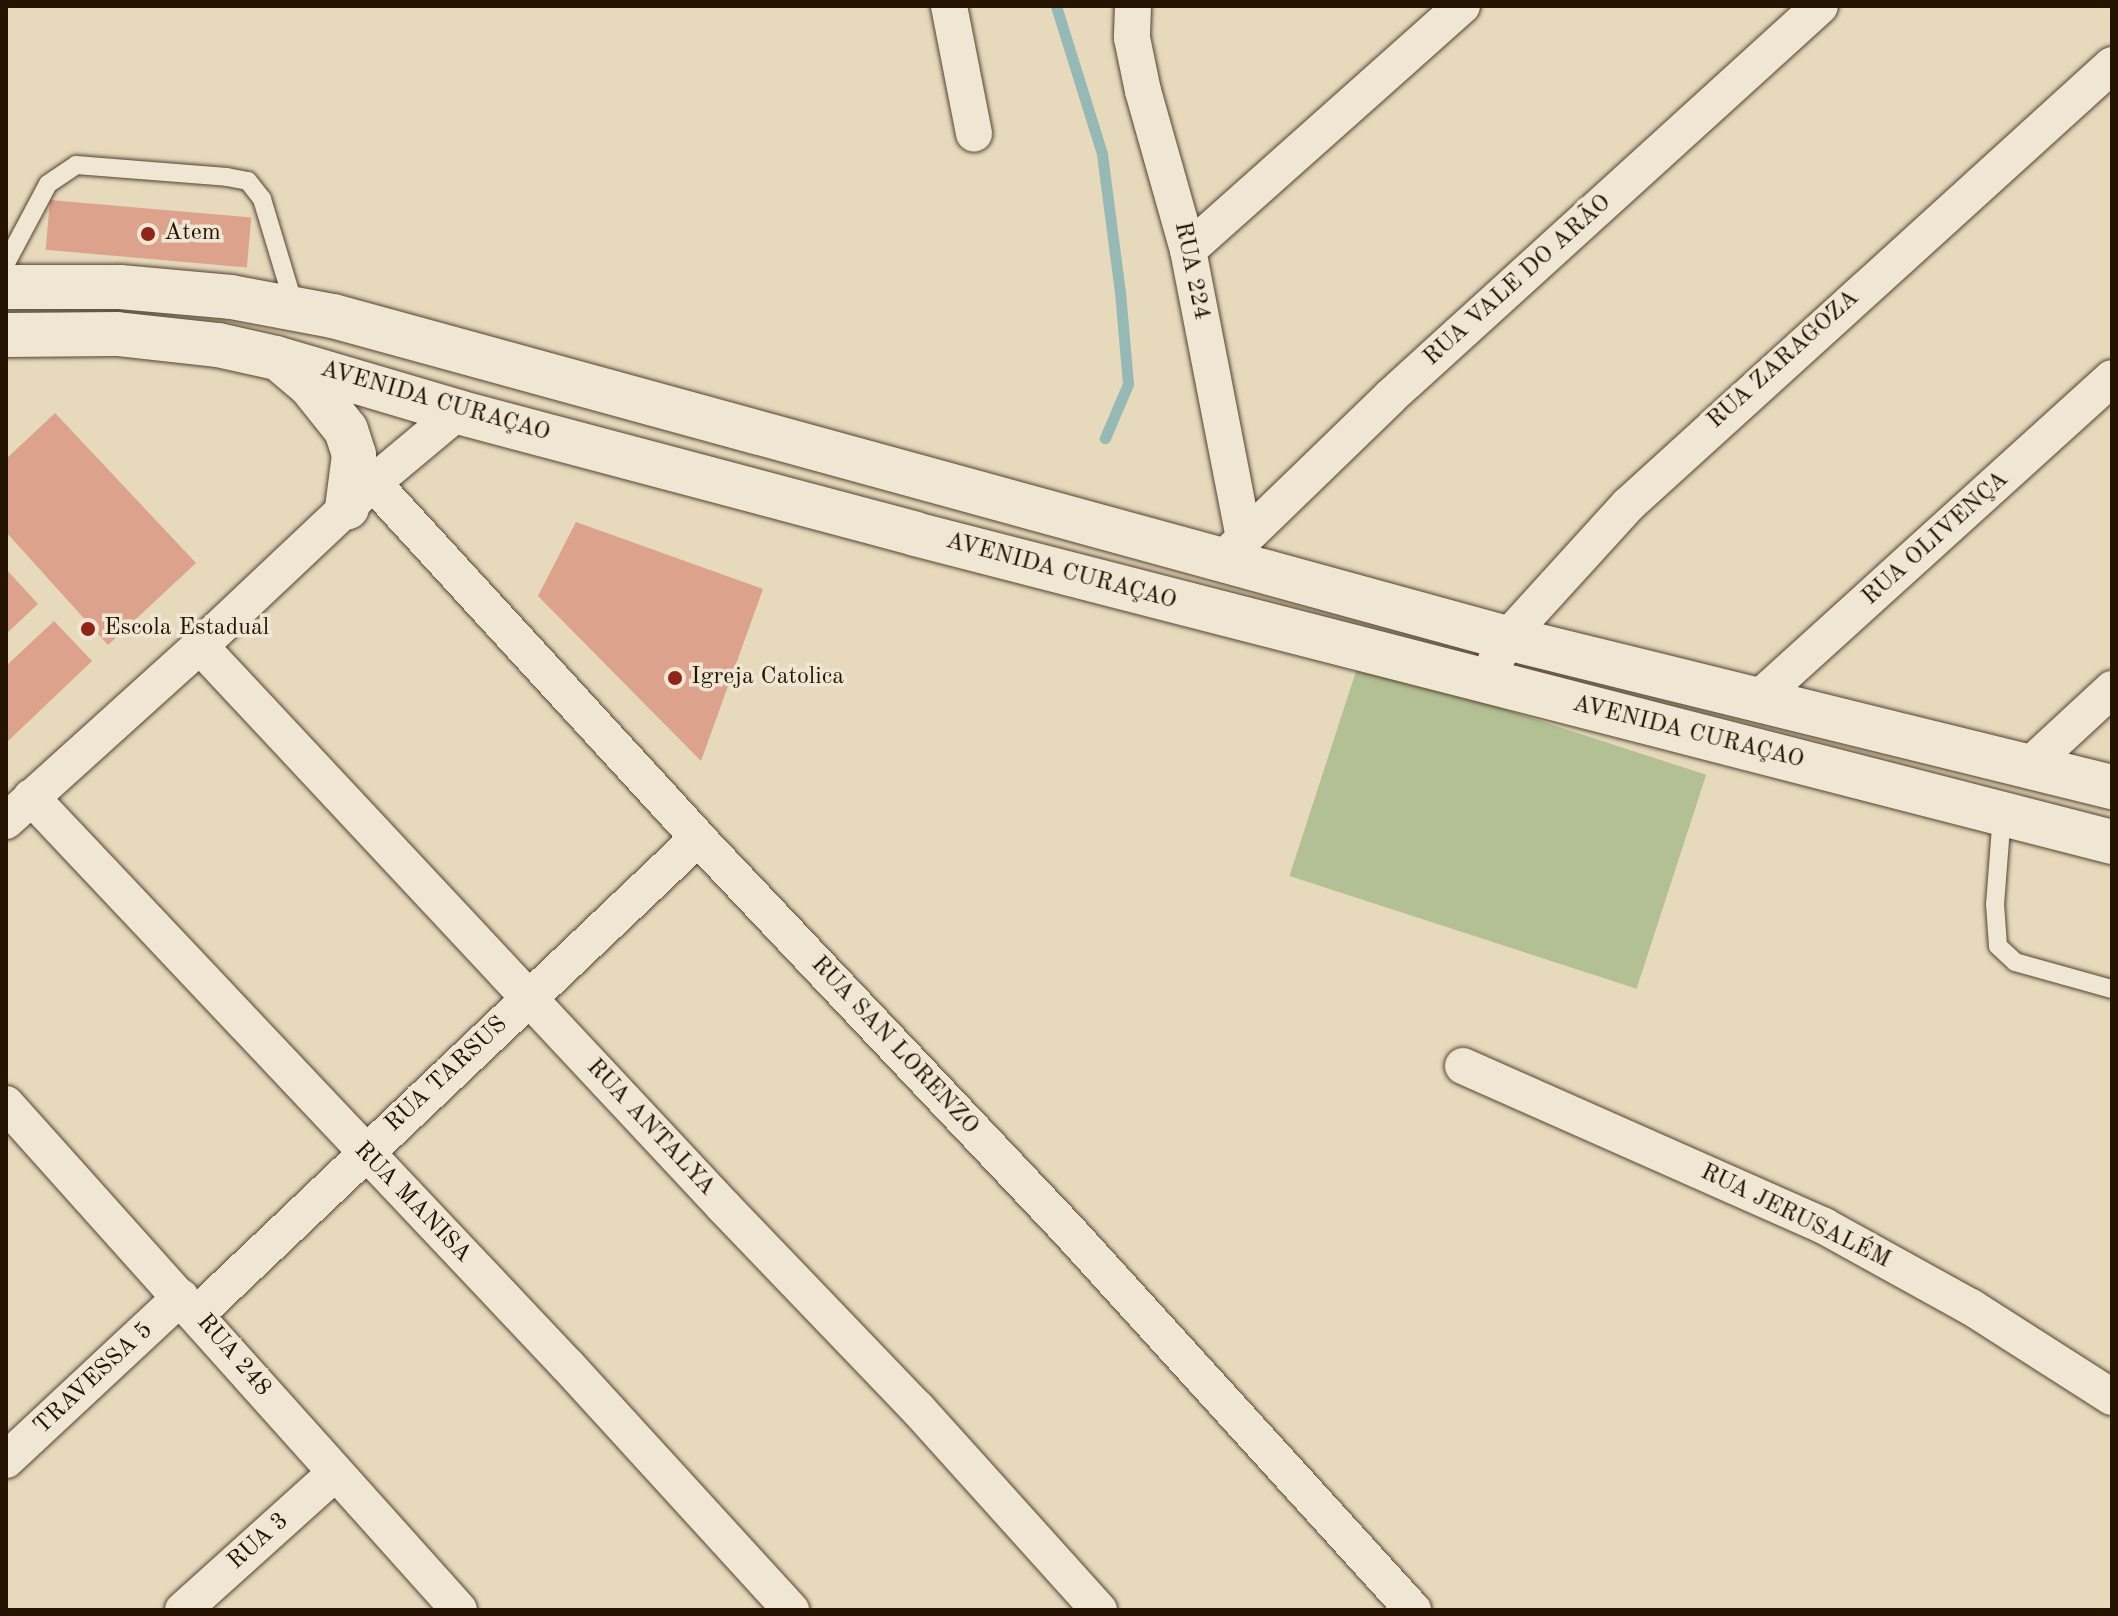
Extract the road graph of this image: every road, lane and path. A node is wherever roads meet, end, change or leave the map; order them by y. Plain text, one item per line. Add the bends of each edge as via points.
1 (949, 6) edge
2 (1133, 6) edge
3 (1462, 6) edge
4 (1820, 6) edge
5 (2112, 65) edge
6 (974, 134) dead end
7 (1188, 250) junction
8 (6, 263) edge
9 (6, 287) edge
10 (295, 309) junction
11 (6, 335) edge
12 (276, 358) junction
13 (2112, 378) edge
14 (458, 412) junction
15 (859, 461) junction
16 (360, 496) junction
17 (831, 511) junction
18 (1233, 550) junction
19 (1507, 638) junction
20 (200, 646) junction
21 (1484, 681) junction
22 (2112, 689) edge
23 (1759, 698) junction
24 (2030, 765) junction
25 (2112, 787) edge
26 (18, 809) edge
27 (2002, 814) junction
28 (698, 838) junction
29 (2112, 842) edge
30 (2112, 989) edge
31 (528, 998) junction
32 (1463, 1066) dead end
33 (13, 1126) edge
34 (364, 1153) junction
35 (189, 1305) junction
36 (2112, 1397) edge
37 (6, 1460) edge
38 (334, 1474) junction
39 (183, 1610) edge
40 (459, 1610) edge
41 (791, 1610) edge
42 (1099, 1610) edge
43 (1413, 1610) edge

1 - 6 street
2 - 7 street, RUA 224 via 1132,38 1143,91
3 - 7 street
4 - 18 street, RUA VALE DO ARÃO via 1390,397
5 - 19 street, RUA ZARAGOZA via 1688,448 1628,505
7 - 18 street, RUA 224
8 - 10 lane via 48,184 76,165 227,177 248,181 262,199
9 - 10 main road, AVENIDA CURAÇAO via 120,287
10 - 15 main road, AVENIDA CURAÇAO via 490,357
11 - 12 main road, AVENIDA CURAÇAO via 117,334 218,345
12 - 14 main road, AVENIDA CURAÇAO
12 - 16 main road via 311,386 346,430
13 - 23 street, RUA OLIVENÇA
14 - 16 street
14 - 17 main road, AVENIDA CURAÇAO
15 - 17 main road
15 - 18 main road, AVENIDA CURAÇAO
16 - 20 street
16 - 28 street, RUA SAN LORENZO
17 - 21 main road, AVENIDA CURAÇAO
18 - 19 main road, AVENIDA CURAÇAO
19 - 21 street, RUA ZARAGOZA
19 - 23 main road, AVENIDA CURAÇAO
20 - 26 street
20 - 31 street, RUA ANTALYA
21 - 27 main road, AVENIDA CURAÇAO
22 - 24 street
23 - 24 main road, AVENIDA CURAÇAO
24 - 25 main road, AVENIDA CURAÇAO
26 - 34 street, RUA MANISA
27 - 29 main road, AVENIDA CURAÇAO
27 - 30 lane via 1995,904 1998,946 2015,962
28 - 31 street, RUA TARSUS
28 - 43 street, RUA SAN LORENZO via 1069,1231
31 - 34 street, RUA TARSUS
31 - 42 street, RUA ANTALYA via 907,1397
32 - 36 street, RUA JERUSALÉM via 1824,1226 1971,1307
33 - 35 street, RUA 248
34 - 35 street, RUA TARSUS
34 - 41 street, RUA MANISA
35 - 37 street, TRAVESSA 5
35 - 38 street, RUA 248
38 - 39 street, RUA 3
38 - 40 street, RUA 248

